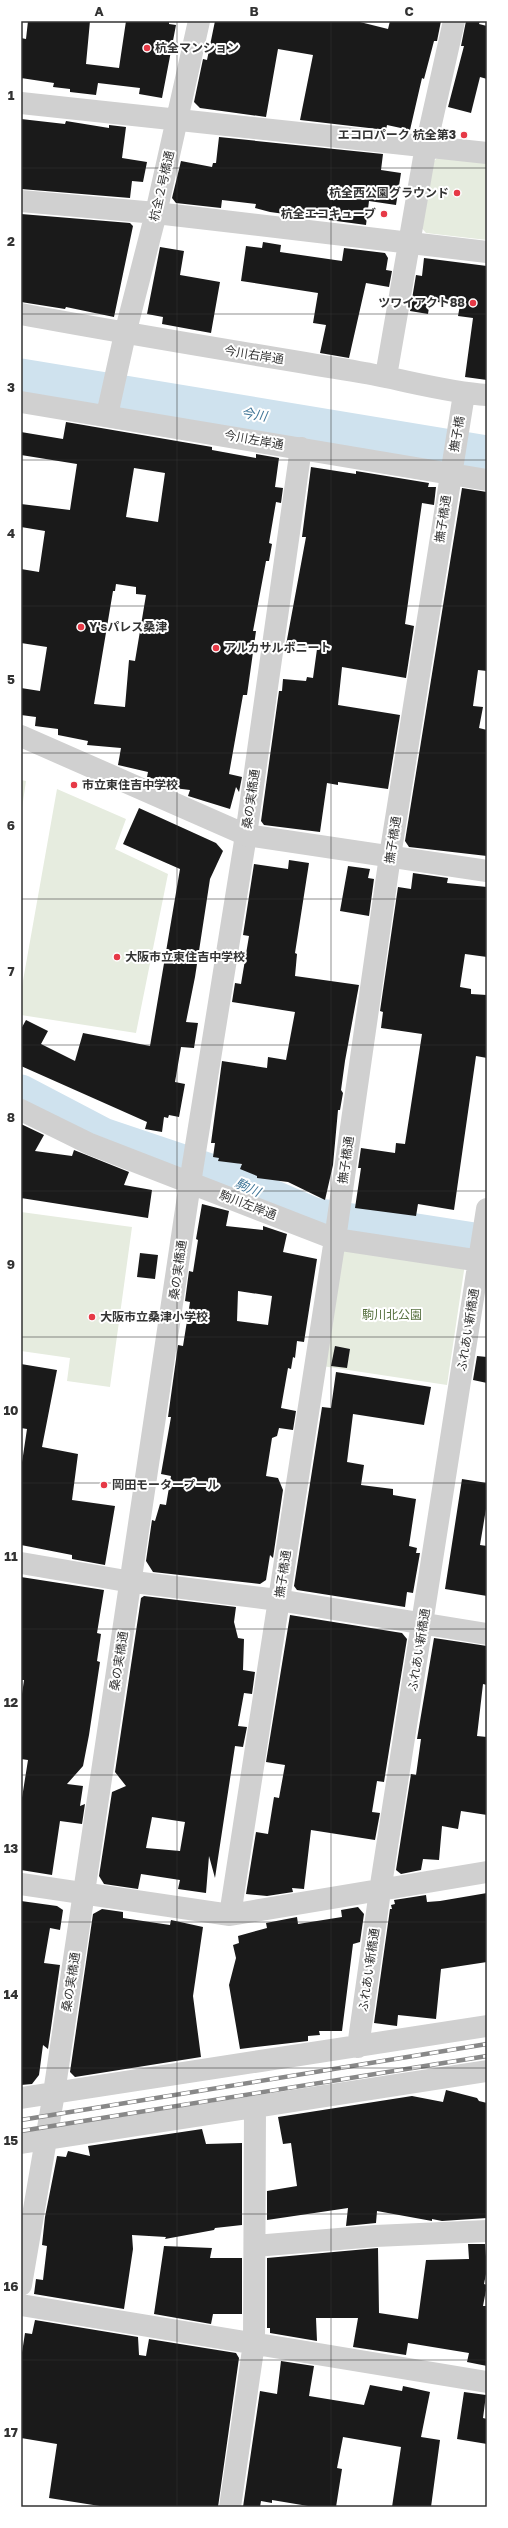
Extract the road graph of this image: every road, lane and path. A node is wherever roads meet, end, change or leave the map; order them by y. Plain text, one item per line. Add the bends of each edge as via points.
1 (199, 21) edge
2 (454, 21) edge
3 (21, 103) edge
4 (177, 119) junction
5 (426, 146) junction
6 (487, 153) edge
7 (21, 201) edge
8 (156, 213) junction
9 (409, 244) junction
10 (487, 252) edge
11 (21, 314) edge
12 (123, 342) junction
13 (386, 376) junction
14 (464, 394) junction
15 (487, 395) edge
16 (21, 402) edge
17 (109, 408) junction
18 (301, 448) junction
19 (450, 474) junction
20 (487, 480) edge
21 (21, 736) edge
22 (246, 835) junction
23 (390, 856) junction
24 (487, 871) edge
25 (21, 1110) edge
26 (191, 1180) junction
27 (485, 1219) edge
28 (335, 1235) junction
29 (482, 1259) edge
30 (21, 1563) edge
31 (132, 1581) junction
32 (278, 1600) junction
33 (423, 1624) junction
34 (487, 1634) edge
35 (487, 1872) edge
36 (21, 1884) edge
37 (380, 1891) junction
38 (84, 1894) junction
39 (230, 1915) junction
40 (487, 2026) edge
41 (358, 2047) junction
42 (487, 2071) edge
43 (54, 2092) junction
44 (21, 2098) edge
45 (255, 2108) junction
46 (44, 2139) junction
47 (21, 2143) edge
48 (487, 2231) edge
49 (255, 2246) junction
50 (21, 2286) edge
51 (21, 2305) edge
52 (254, 2343) junction
53 (487, 2382) edge
54 (230, 2507) edge

1 - 4 street, 杭全２号橋通
2 - 5 street
3 - 4 street
4 - 5 street
4 - 8 street, 杭全２号橋通
5 - 6 street
5 - 9 street
7 - 8 street
8 - 9 street
8 - 12 street, 杭全２号橋通
9 - 10 street
9 - 13 street
11 - 12 street, 今川右岸通
12 - 13 street, 今川右岸通
12 - 17 street, 杭全２号橋通
13 - 14 street, 今川右岸通
14 - 15 street, 今川右岸通
14 - 19 street, 撫子橋
16 - 17 street, 今川左岸通
17 - 18 street, 今川左岸通
18 - 19 street, 今川左岸通
18 - 22 street, 桑の実橋通
19 - 20 street, 今川左岸通
19 - 23 street, 撫子橋通
21 - 22 street
22 - 23 street
22 - 26 street, 桑の実橋通
23 - 24 street
23 - 28 street, 撫子橋通
25 - 26 street, 駒川左岸通 via 84,1142
26 - 28 street, 駒川左岸通
26 - 31 street, 桑の実橋通
27 - 29 street, ふれあい新橋通
28 - 29 street, 駒川左岸通
28 - 32 street, 撫子橋通
29 - 33 street, ふれあい新橋通
30 - 31 street
31 - 32 street
31 - 38 street, 桑の実橋通
32 - 33 street
32 - 39 street, 撫子橋通
33 - 34 street
33 - 37 street, ふれあい新橋通
35 - 37 street
36 - 38 street
37 - 39 street
37 - 41 street, ふれあい新橋通
38 - 39 street
38 - 43 street, 桑の実橋通
40 - 41 street
41 - 43 street
42 - 45 street
43 - 44 street
43 - 46 street, 桑の実橋通
45 - 46 street
45 - 49 street
46 - 47 street
46 - 50 street, 桑の実橋通
48 - 49 street via 375,2236
49 - 52 street
51 - 52 street
52 - 53 street
52 - 54 street

